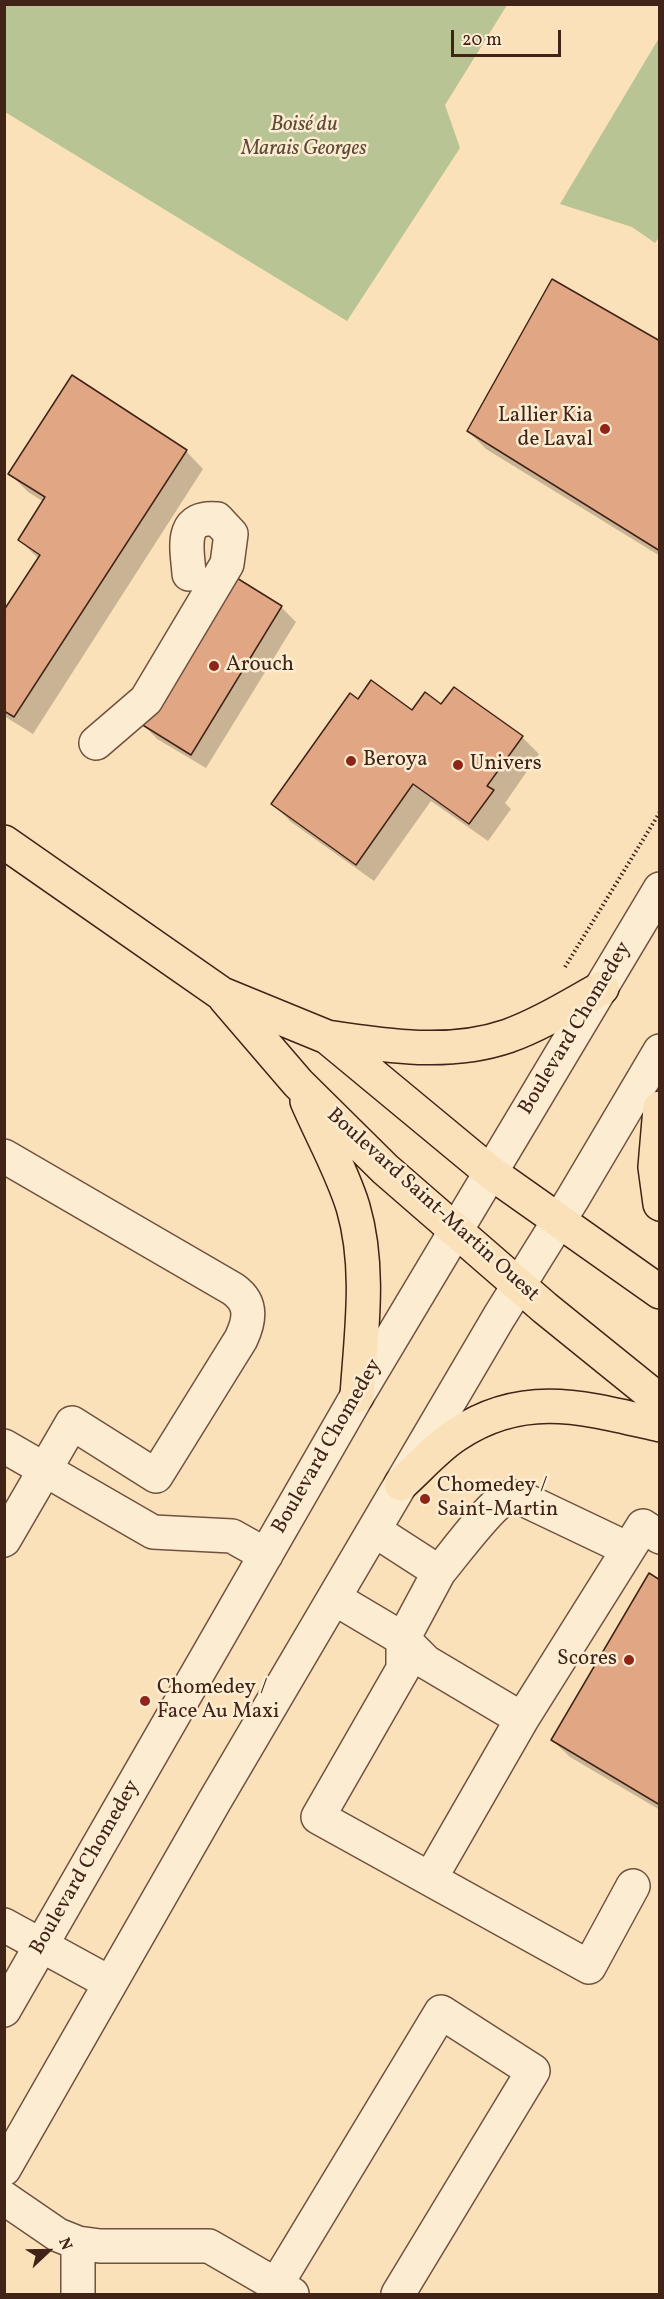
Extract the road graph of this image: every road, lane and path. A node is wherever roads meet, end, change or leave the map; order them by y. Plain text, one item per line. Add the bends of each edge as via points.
1 (189, 574) dead end
2 (96, 743) dead end
3 (660, 812) edge
4 (4, 842) edge
5 (660, 890) edge
6 (564, 968) dead end
7 (602, 988) junction
8 (222, 994) junction
9 (327, 1037) junction
10 (660, 1051) edge
11 (298, 1083) junction
12 (660, 1108) edge
13 (4, 1156) edge
14 (490, 1172) junction
15 (660, 1204) edge
16 (558, 1220) junction
17 (455, 1231) junction
18 (518, 1285) junction
19 (660, 1292) edge
20 (357, 1396) junction
21 (660, 1401) edge
22 (660, 1425) edge
23 (4, 1446) edge
24 (46, 1470) junction
25 (401, 1484) junction
26 (374, 1530) junction
27 (660, 1537) edge
28 (4, 1540) edge
29 (628, 1549) junction
30 (266, 1554) junction
31 (439, 1572) junction
32 (334, 1598) junction
33 (403, 1640) junction
34 (522, 1719) junction
35 (430, 1879) junction
36 (633, 1886) dead end
37 (4, 1925) edge
38 (43, 1945) junction
39 (110, 1983) junction
40 (4, 2010) edge
41 (4, 2169) edge
42 (4, 2198) edge
43 (78, 2243) junction
44 (284, 2290) edge
45 (78, 2295) edge
46 (398, 2295) edge

1 - 2 street via 185,556 187,536 199,522 217,519 231,534 227,564 146,700
3 - 6 path
4 - 8 main road, Boulevard Saint-Martin Ouest
5 - 7 street, Boulevard Chomedey
7 - 9 main road via 545,1020 488,1042 429,1047
7 - 14 street, Boulevard Chomedey
8 - 9 main road, Boulevard Saint-Martin Ouest
8 - 11 main road, Boulevard Saint-Martin Ouest
9 - 14 main road, Boulevard Saint-Martin Ouest
10 - 16 street
11 - 17 main road, Boulevard Saint-Martin Ouest
11 - 20 main road via 344,1185 359,1234 363,1291
12 - 15 main road via 655,1167
13 - 24 street via 234,1289 248,1308 247,1328 241,1339 156,1476 72,1423
14 - 16 main road, Boulevard Saint-Martin Ouest
14 - 17 street, Boulevard Chomedey
16 - 18 street
16 - 19 main road, Boulevard Saint-Martin Ouest
17 - 18 main road, Boulevard Saint-Martin Ouest
17 - 20 street, Boulevard Chomedey
18 - 21 main road, Boulevard Saint-Martin Ouest
18 - 25 street
20 - 30 street, Boulevard Chomedey
22 - 25 main road via 572,1406 512,1409 455,1436
23 - 24 street
24 - 28 street
24 - 30 street via 153,1532 232,1536
25 - 26 street
26 - 31 street
26 - 32 street
27 - 29 street via 643,1526
29 - 31 street via 512,1497 502,1500
29 - 34 street
30 - 38 street, Boulevard Chomedey
31 - 33 street
32 - 33 street
32 - 39 street
33 - 34 street via 426,1662
33 - 35 street via 403,1669 318,1817
34 - 35 street
35 - 36 street via 589,1967
37 - 38 street
38 - 39 street
38 - 40 street, Boulevard Chomedey
39 - 41 street
42 - 43 street via 58,2235
43 - 44 street via 209,2246
43 - 45 street
44 - 46 street via 441,2013 533,2071

